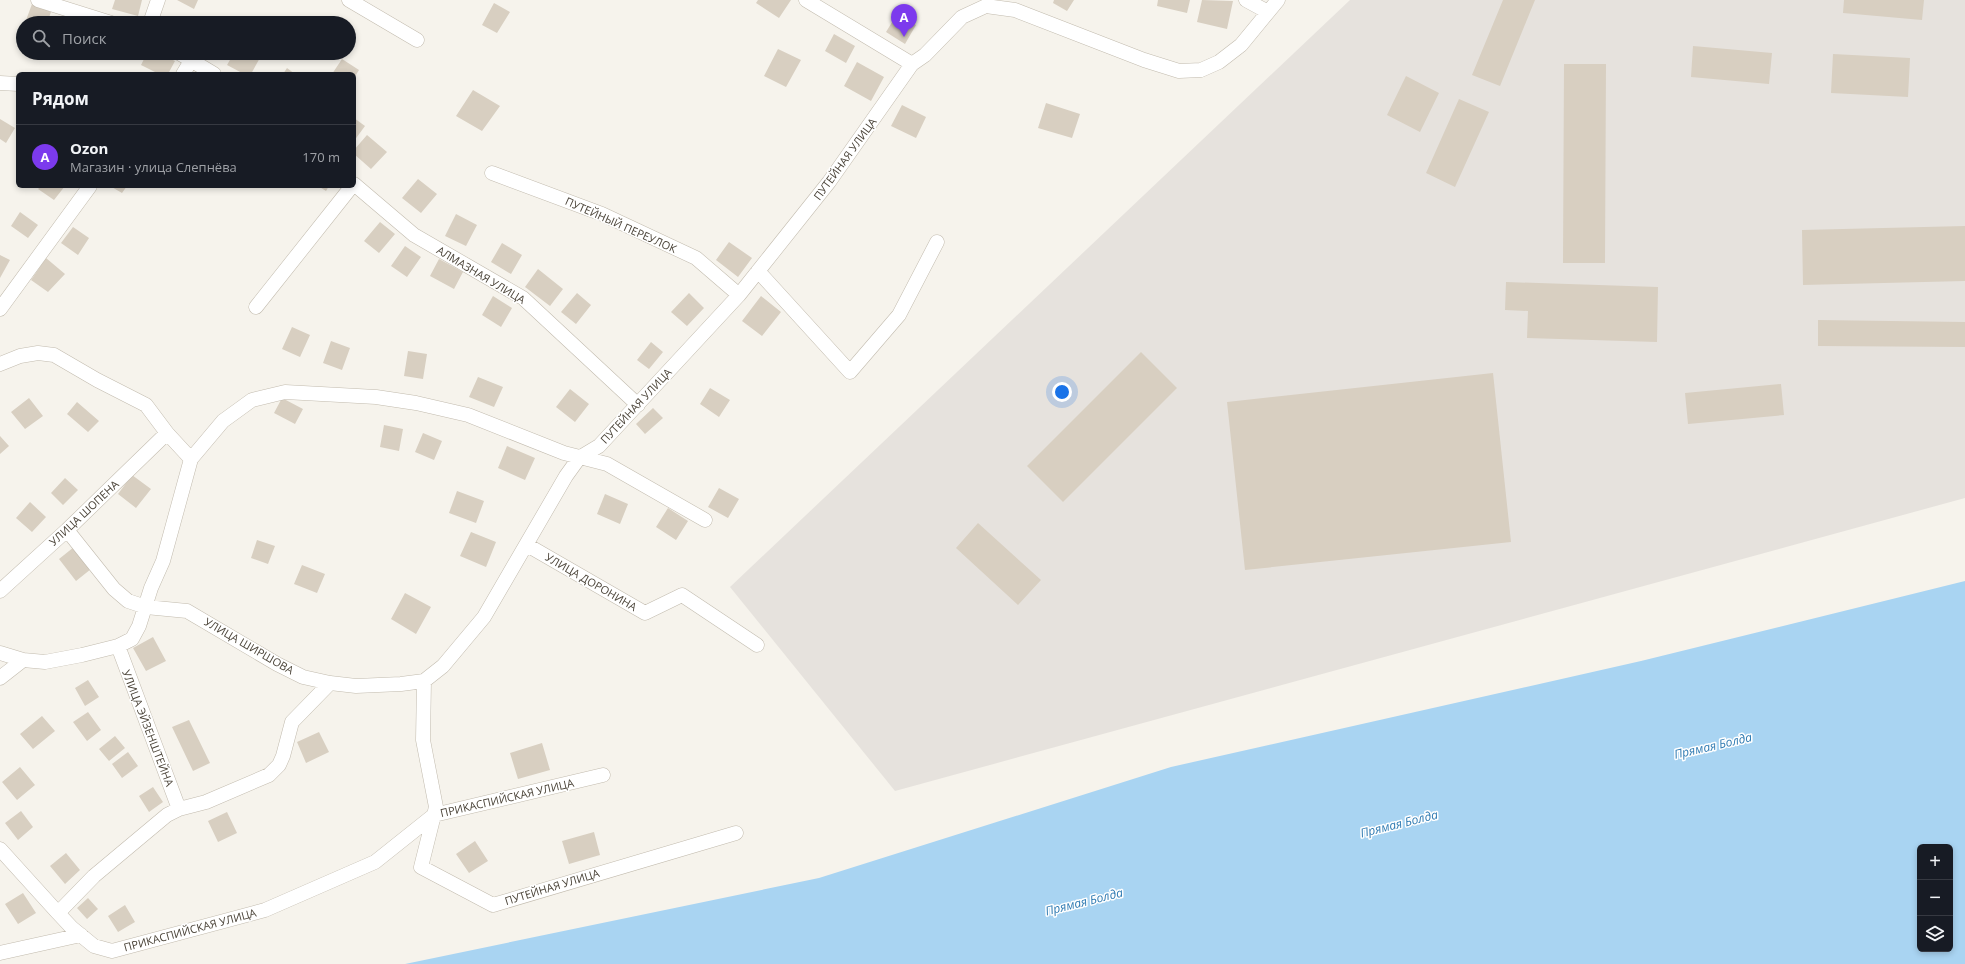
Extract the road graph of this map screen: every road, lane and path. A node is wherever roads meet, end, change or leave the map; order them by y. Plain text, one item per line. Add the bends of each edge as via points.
1 (38, 0) edge
2 (158, 0) edge
3 (349, 0) edge
4 (806, 0) edge
5 (1246, 0) edge
6 (1278, 0) edge
7 (1268, 12) junction
8 (89, 16) edge
9 (152, 16) edge
10 (417, 40) dead end
11 (191, 60) edge
12 (193, 60) edge
13 (912, 64) junction
14 (184, 72) edge
15 (211, 72) edge
16 (0, 82) edge
17 (16, 84) edge
18 (492, 173) dead end
19 (356, 187) edge
20 (89, 188) edge
21 (351, 188) edge
22 (937, 242) dead end
23 (758, 271) junction
24 (738, 295) junction
25 (256, 307) dead end
26 (0, 309) edge
27 (0, 364) edge
28 (638, 405) junction
29 (167, 433) junction
30 (579, 458) junction
31 (190, 459) junction
32 (705, 520) dead end
33 (67, 530) junction
34 (527, 545) junction
35 (0, 591) edge
36 (146, 607) junction
37 (757, 645) dead end
38 (118, 646) junction
39 (0, 653) edge
40 (23, 660) junction
41 (0, 678) edge
42 (424, 681) junction
43 (330, 683) junction
44 (603, 775) dead end
45 (179, 809) junction
46 (434, 815) junction
47 (736, 833) dead end
48 (0, 849) edge
49 (58, 913) junction
50 (81, 935) junction
51 (0, 953) edge

1 - 8 street
2 - 9 street
3 - 10 street
4 - 13 street
5 - 7 street
6 - 7 street, ПУТЕЙНАЯ УЛИЦА
7 - 13 street, ПУТЕЙНАЯ УЛИЦА via 1241,45 1219,62 1201,70 1179,71 1015,10 986,6 962,18 925,55
11 - 14 street
12 - 15 street
13 - 23 street, ПУТЕЙНАЯ УЛИЦА via 829,182
16 - 17 street
18 - 24 street, ПУТЕЙНЫЙ ПЕРЕУЛОК via 602,214 696,258
19 - 28 street, АЛМАЗНАЯ УЛИЦА via 414,235 523,298
20 - 26 street
21 - 25 street
22 - 23 street via 899,315 850,372
23 - 24 street, ПУТЕЙНАЯ УЛИЦА
24 - 28 street, ПУТЕЙНАЯ УЛИЦА
27 - 29 street via 20,356 38,353 54,355 146,404
28 - 30 street, ПУТЕЙНАЯ УЛИЦА via 598,446
29 - 31 street
29 - 33 street, УЛИЦА ШОПЕНА
30 - 31 street via 468,415 416,403 376,397 285,392 252,400 223,421
30 - 32 street via 607,464
30 - 34 street, ПУТЕЙНАЯ УЛИЦА
31 - 36 street via 173,526
33 - 35 street, УЛИЦА ШОПЕНА
33 - 36 street, УЛИЦА ШИРШОВА via 114,589 128,601
34 - 37 street, УЛИЦА ДОРОНИНА via 645,613 682,595
34 - 42 street, ПУТЕЙНАЯ УЛИЦА via 484,617 443,666
36 - 38 street via 132,638
36 - 43 street, УЛИЦА ШИРШОВА via 187,611 277,664 303,677
38 - 40 street via 45,662
38 - 45 street, УЛИЦА ЭЙЗЕНШТЕЙНА
39 - 40 street
40 - 41 street
42 - 43 street, УЛИЦА ШИРШОВА via 356,686
42 - 46 street, ПУТЕЙНАЯ УЛИЦА via 423,740 436,807
43 - 45 street via 292,722 283,756 269,776 206,802
44 - 46 street, ПРИКАСПИЙСКАЯ УЛИЦА
45 - 49 street via 166,815 94,876
46 - 47 street, ПУТЕЙНАЯ УЛИЦА via 420,867 493,905
46 - 50 street, ПРИКАСПИЙСКАЯ УЛИЦА via 375,862 265,910 112,951 94,946
48 - 49 street, ПРИКАСПИЙСКАЯ УЛИЦА
49 - 50 street, ПРИКАСПИЙСКАЯ УЛИЦА
50 - 51 street

